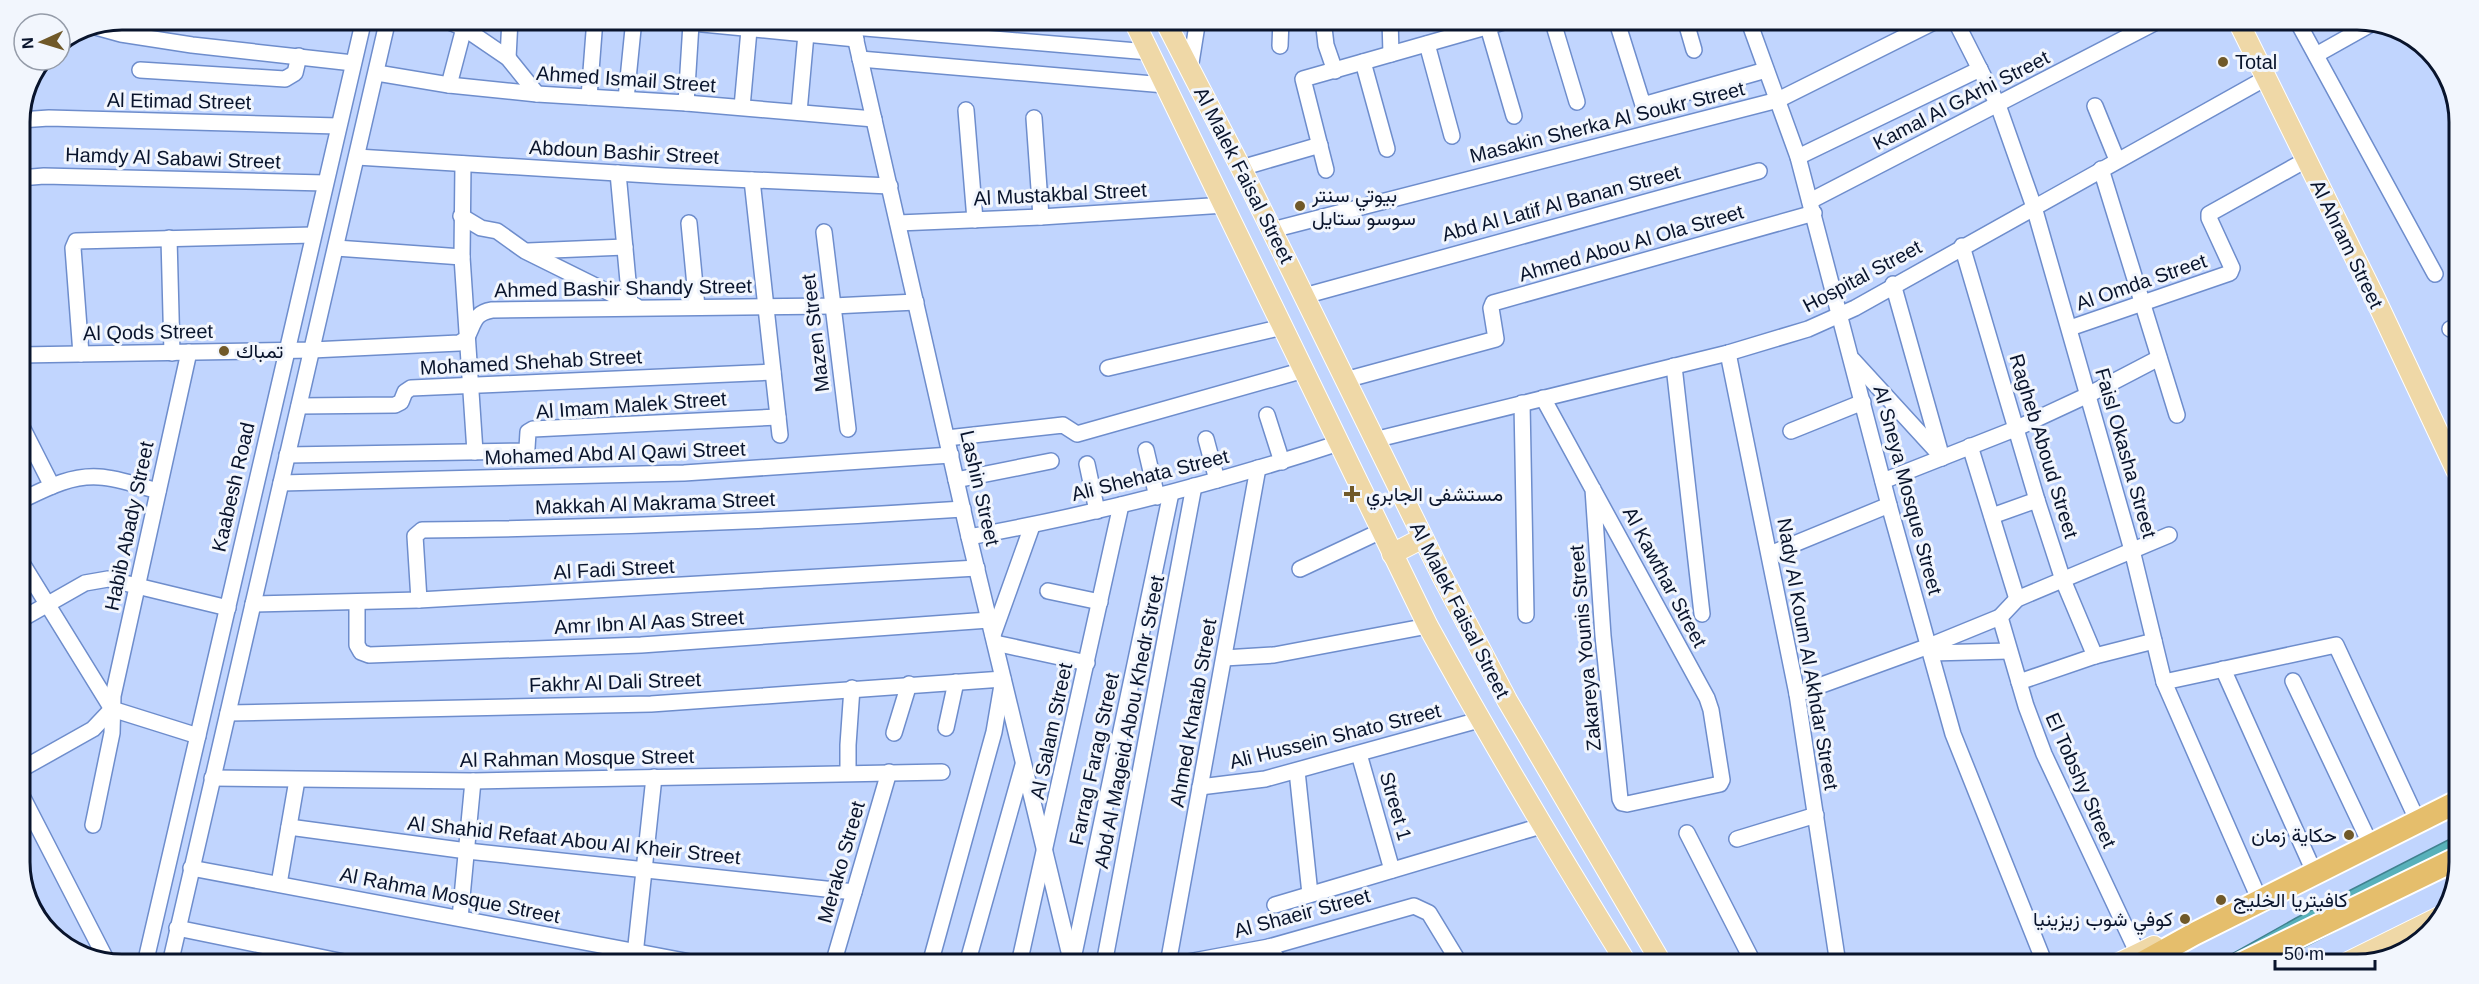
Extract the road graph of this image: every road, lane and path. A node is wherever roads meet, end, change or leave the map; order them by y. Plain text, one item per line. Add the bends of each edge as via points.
1 (362, 30) edge
2 (386, 30) edge
3 (463, 30) edge
4 (467, 30) edge
5 (509, 30) edge
6 (594, 30) edge
7 (633, 30) edge
8 (692, 30) edge
9 (750, 30) edge
10 (781, 30) edge
11 (837, 30) edge
12 (853, 30) edge
13 (878, 30) edge
14 (1138, 30) edge
15 (1169, 30) edge
16 (1196, 30) edge
17 (1281, 30) edge
18 (1324, 30) edge
19 (1390, 30) edge
20 (1477, 30) edge
21 (1489, 30) edge
22 (1555, 30) edge
23 (1619, 30) edge
24 (1687, 30) edge
25 (1752, 30) edge
26 (1920, 30) edge
27 (1959, 30) edge
28 (2143, 30) edge
29 (2242, 30) edge
30 (2302, 30) edge
31 (2360, 30) edge
32 (111, 31) edge
33 (806, 34) junction
34 (1427, 44) junction
35 (1280, 46) dead end
36 (1694, 50) dead end
37 (1149, 52) junction
38 (1391, 54) junction
39 (2316, 55) junction
40 (299, 56) junction
41 (508, 58) junction
42 (860, 59) junction
43 (1363, 62) junction
44 (354, 63) junction
45 (1190, 69) junction
46 (1980, 69) junction
47 (140, 70) dead end
48 (1767, 70) junction
49 (1335, 71) junction
50 (376, 73) junction
51 (2266, 78) junction
52 (448, 85) junction
53 (1165, 85) junction
54 (537, 94) junction
55 (589, 97) junction
56 (626, 99) junction
57 (1778, 100) junction
58 (1577, 102) dead end
59 (686, 103) junction
60 (1998, 105) junction
61 (2095, 105) dead end
62 (742, 107) junction
63 (966, 110) dead end
64 (799, 112) junction
65 (1514, 117) dead end
66 (1034, 118) dead end
67 (30, 119) edge
68 (874, 119) junction
69 (338, 126) junction
70 (1452, 136) dead end
71 (1320, 146) junction
72 (1387, 149) dead end
73 (357, 157) junction
74 (1798, 157) junction
75 (2117, 160) junction
76 (2306, 160) junction
77 (464, 164) junction
78 (1241, 168) junction
79 (2101, 169) junction
80 (1326, 170) dead end
81 (1759, 171) dead end
82 (618, 173) junction
83 (30, 177) edge
84 (752, 180) junction
85 (325, 183) junction
86 (890, 186) junction
87 (1225, 204) junction
88 (1812, 207) junction
89 (2034, 207) junction
90 (461, 216) junction
91 (1041, 217) junction
92 (975, 220) junction
93 (689, 223) dead end
94 (898, 223) junction
95 (1272, 230) junction
96 (824, 232) dead end
97 (313, 235) junction
98 (169, 238) junction
99 (1962, 246) junction
100 (625, 247) junction
101 (336, 248) junction
102 (525, 251) junction
103 (462, 257) junction
104 (2435, 274) dead end
105 (1893, 284) junction
106 (1304, 296) junction
107 (916, 302) junction
108 (2142, 303) junction
109 (634, 305) junction
110 (766, 306) junction
111 (833, 306) junction
112 (697, 307) junction
113 (1840, 315) junction
114 (1284, 327) junction
115 (2070, 328) junction
116 (468, 336) junction
117 (285, 350) junction
118 (312, 350) junction
119 (172, 352) junction
120 (189, 352) junction
121 (1728, 353) junction
122 (81, 354) junction
123 (30, 355) edge
124 (1851, 358) junction
125 (2159, 358) junction
126 (1674, 366) junction
127 (1108, 368) dead end
128 (1304, 370) junction
129 (773, 372) junction
130 (1345, 380) junction
131 (471, 385) junction
132 (2088, 395) junction
133 (1543, 398) junction
134 (1863, 402) junction
135 (1522, 403) junction
136 (299, 406) junction
137 (1267, 415) dead end
138 (2176, 415) dead end
139 (778, 417) junction
140 (848, 429) dead end
141 (2015, 429) junction
142 (1791, 431) dead end
143 (780, 435) dead end
144 (947, 438) junction
145 (1206, 439) dead end
146 (1374, 440) junction
147 (30, 443) edge
148 (1339, 444) junction
149 (1970, 446) junction
150 (1146, 450) dead end
151 (475, 452) junction
152 (287, 455) junction
153 (951, 455) junction
154 (2449, 456) edge
155 (1942, 458) junction
156 (1050, 461) dead end
157 (1282, 462) junction
158 (1087, 464) dead end
159 (1258, 468) junction
160 (956, 480) junction
161 (1217, 480) junction
162 (1883, 481) junction
163 (281, 483) junction
164 (52, 486) junction
165 (1194, 486) junction
166 (1593, 489) junction
167 (158, 491) junction
168 (1164, 495) junction
169 (30, 496) edge
170 (2037, 500) junction
171 (1889, 505) junction
172 (1121, 506) junction
173 (963, 509) junction
174 (1097, 511) junction
175 (1992, 516) junction
176 (1032, 526) junction
177 (1381, 531) junction
178 (2169, 535) dead end
179 (969, 537) junction
180 (1423, 538) junction
181 (2132, 550) junction
182 (1392, 554) junction
183 (1770, 554) junction
184 (977, 568) junction
185 (1300, 569) dead end
186 (30, 577) edge
187 (2063, 580) junction
188 (137, 585) junction
189 (1048, 591) dead end
190 (2017, 599) junction
191 (419, 600) junction
192 (1100, 602) junction
193 (357, 603) junction
194 (46, 604) junction
195 (253, 604) junction
196 (228, 608) junction
197 (30, 614) edge
198 (1702, 614) dead end
199 (1527, 615) dead end
200 (2000, 617) junction
201 (989, 620) junction
202 (1428, 626) junction
203 (994, 639) junction
204 (2154, 641) junction
205 (1930, 650) junction
206 (2009, 651) junction
207 (2094, 656) junction
208 (1224, 658) junction
209 (1087, 663) junction
210 (2223, 669) junction
211 (1003, 679) junction
212 (2293, 681) dead end
213 (956, 682) junction
214 (2019, 682) junction
215 (2164, 682) junction
216 (909, 684) junction
217 (852, 688) junction
218 (1797, 694) junction
219 (112, 709) junction
220 (228, 713) junction
221 (1479, 720) junction
222 (946, 728) dead end
223 (894, 733) dead end
224 (198, 736) junction
225 (1359, 753) junction
226 (30, 764) edge
227 (1023, 764) junction
228 (1297, 771) junction
229 (889, 772) junction
230 (942, 772) dead end
231 (848, 773) junction
232 (654, 777) junction
233 (212, 778) junction
234 (297, 780) junction
235 (473, 781) junction
236 (1200, 787) junction
237 (2449, 794) edge
238 (1622, 803) joint
239 (2449, 806) edge
240 (30, 811) edge
241 (2414, 813) junction
242 (1816, 815) junction
243 (93, 825) dead end
244 (1541, 826) junction
245 (290, 827) junction
246 (1687, 833) dead end
247 (2367, 837) junction
248 (1737, 839) dead end
249 (467, 851) junction
250 (1045, 854) junction
251 (2449, 862) edge
252 (2312, 866) junction
253 (191, 868) junction
254 (644, 870) junction
255 (1392, 870) junction
256 (279, 884) junction
257 (854, 892) junction
258 (1310, 894) junction
259 (2257, 894) junction
260 (1275, 905) dead end
261 (460, 918) junction
262 (2424, 924) edge
263 (177, 928) junction
264 (1269, 947) junction
265 (102, 951) edge
266 (2366, 953) edge
267 (147, 954) edge
268 (172, 954) edge
269 (305, 954) edge
270 (617, 954) edge
271 (634, 954) edge
272 (836, 954) edge
273 (933, 954) edge
274 (970, 954) edge
275 (1021, 954) edge
276 (1070, 954) edge
277 (1074, 954) edge
278 (1106, 954) edge
279 (1170, 954) edge
280 (1240, 954) edge
281 (1274, 954) edge
282 (1454, 954) edge
283 (1621, 954) edge
284 (1656, 954) edge
285 (1749, 954) edge
286 (1837, 954) edge
287 (2041, 954) edge
288 (2137, 954) edge
289 (2148, 954) edge
290 (2150, 954) edge
291 (2261, 954) edge

1 - 44 street, Kaabesh Road
2 - 50 street
3 - 52 street
4 - 41 street
5 - 41 street
6 - 55 street
7 - 56 street
8 - 59 street
9 - 62 street
10 - 33 street
11 - 33 street
12 - 42 street, Lashin Street
13 - 37 street
14 - 37 main road, Al Malek Faisal Street
15 - 45 main road, Al Malek Faisal Street
16 - 45 street
17 - 35 street
18 - 49 street
19 - 38 street
20 - 34 street
21 - 65 street
22 - 58 street
23 - 48 street via 1643,105
24 - 36 street
25 - 48 street, Al Sneya Mosque Street
26 - 57 street, Masakin Sherka Al Soukr Street
27 - 46 street, Faisl Okasha Street
28 - 60 street, Kamal Al GArhi Street
29 - 51 main road, Al Ahram Street
30 - 39 street
31 - 39 street
32 - 40 street via 192,45
33 - 64 street
34 - 38 street
34 - 70 street
37 - 53 main road, Al Malek Faisal Street
38 - 43 street
39 - 104 street
40 - 44 street
40 - 47 street via 295,73 285,79
41 - 54 street
42 - 53 street
42 - 68 street, Lashin Street
43 - 49 street
43 - 72 street
44 - 69 street, Kaabesh Road
45 - 78 main road, Al Malek Faisal Street
46 - 60 street, Faisl Okasha Street
46 - 74 street
48 - 57 street, Al Sneya Mosque Street
49 - 71 street via 1302,81
50 - 52 street, Ahmed Ismail Street
50 - 73 street
51 - 75 street, Hospital Street
51 - 76 main road, Al Ahram Street
52 - 54 street, Ahmed Ismail Street
53 - 87 main road, Al Malek Faisal Street
54 - 55 street, Ahmed Ismail Street
55 - 56 street, Ahmed Ismail Street
56 - 59 street, Ahmed Ismail Street
57 - 74 street, Al Sneya Mosque Street
57 - 95 street, Masakin Sherka Al Soukr Street
59 - 62 street, Ahmed Ismail Street
60 - 88 street, Kamal Al GArhi Street
60 - 89 street, Faisl Okasha Street
61 - 75 street
62 - 64 street, Ahmed Ismail Street
63 - 92 street
64 - 68 street, Ahmed Ismail Street
66 - 91 street
67 - 69 street, Al Etimad Street
68 - 86 street, Lashin Street
69 - 85 street, Kaabesh Road
71 - 78 street
71 - 80 street
73 - 77 street, Abdoun Bashir Street
73 - 101 street
74 - 88 street, Al Sneya Mosque Street
75 - 79 street, Hospital Street
76 - 108 street, Al Omda Street via 2209,214 2232,268 2230,273
76 - 154 main road, Al Ahram Street
77 - 82 street, Abdoun Bashir Street
77 - 90 street
78 - 95 main road, Al Malek Faisal Street
79 - 89 street, Hospital Street
79 - 108 street
81 - 106 street, Abd Al Latif Al Banan Street
82 - 84 street, Abdoun Bashir Street
82 - 100 street
83 - 85 street, Hamdy Al Sabawi Street
84 - 86 street, Abdoun Bashir Street
84 - 110 street
85 - 97 street, Kaabesh Road
86 - 94 street, Lashin Street
87 - 91 street, Al Mustakbal Street
87 - 114 main road, Al Malek Faisal Street
88 - 113 street, Al Sneya Mosque Street
88 - 130 street, Ahmed Abou Al Ola Street via 1493,303 1496,339
89 - 99 street, Hospital Street
89 - 115 street, Faisl Okasha Street
90 - 102 street via 481,228 497,231
90 - 103 street
91 - 92 street, Al Mustakbal Street
92 - 94 street, Al Mustakbal Street
93 - 112 street
94 - 107 street, Lashin Street
95 - 106 main road, Al Malek Faisal Street
96 - 111 street, Mazen Street
97 - 98 street
97 - 117 street, Kaabesh Road
98 - 119 street
98 - 122 street via 76,241 73,248
99 - 105 street, Hospital Street
99 - 141 street, Ragheb Aboud Street
100 - 102 street
100 - 109 street
101 - 103 street
101 - 118 street
102 - 109 street
103 - 116 street
105 - 113 street, Hospital Street
105 - 155 street
106 - 130 main road, Al Malek Faisal Street
107 - 111 street, Ahmed Bashir Shandy Street
107 - 144 street, Lashin Street
108 - 115 street, Al Omda Street
108 - 125 street
109 - 112 street, Ahmed Bashir Shandy Street
109 - 116 street, Ahmed Bashir Shandy Street via 492,310 477,315
110 - 111 street, Ahmed Bashir Shandy Street
110 - 112 street, Ahmed Bashir Shandy Street
110 - 129 street
111 - 140 street, Mazen Street
113 - 121 street, Hospital Street
113 - 124 street, Al Sneya Mosque Street
114 - 127 street
114 - 128 main road, Al Malek Faisal Street
115 - 132 street, Faisl Okasha Street
116 - 118 street via 459,343
116 - 131 street
117 - 118 street, Al Qods Street
117 - 120 street, Al Qods Street
117 - 196 street, Kaabesh Road
118 - 136 street
119 - 120 street, Al Qods Street
119 - 122 street, Al Qods Street
120 - 167 street, Habib Abady Street
121 - 126 street, Hospital Street
121 - 183 street, Nady Al Koum Al Akhdar Street
122 - 123 street, Al Qods Street
124 - 134 street, Al Sneya Mosque Street
124 - 155 street
125 - 132 street
125 - 138 street
126 - 133 street, Hospital Street
126 - 198 street
128 - 144 street via 1077,434 1063,425
128 - 148 main road, Al Malek Faisal Street
129 - 131 street, Mohamed Shehab Street
129 - 139 street
130 - 146 main road, Al Malek Faisal Street
131 - 136 street, Mohamed Shehab Street via 409,389 395,405
131 - 151 street
132 - 141 street
132 - 181 street, Faisl Okasha Street
133 - 135 street, Hospital Street
133 - 166 street, Al Kawthar Street
134 - 142 street
134 - 162 street, Al Sneya Mosque Street
135 - 146 street, Hospital Street
135 - 199 street
136 - 152 street
137 - 157 street
139 - 143 street
139 - 151 street, Al Imam Malek Street via 532,429 528,432 526,451
141 - 149 street
141 - 170 street, Ragheb Aboud Street
144 - 153 street, Lashin Street
145 - 161 street
146 - 180 main road, Al Malek Faisal Street
147 - 164 street
148 - 157 street, Ali Shehata Street
148 - 177 main road, Al Malek Faisal Street
149 - 155 street
149 - 175 street
150 - 168 street
151 - 152 street, Al Imam Malek Street
152 - 163 street
153 - 160 street, Lashin Street
153 - 163 street, Mohamed Abd Al Qawi Street via 684,473
155 - 162 street
156 - 160 street
157 - 159 street, Ali Shehata Street
158 - 174 street
159 - 161 street, Ali Shehata Street
159 - 208 street, Ahmed Khatab Street
160 - 173 street, Lashin Street
161 - 165 street, Ali Shehata Street
162 - 171 street, Al Sneya Mosque Street
163 - 195 street
164 - 167 street via 83,477 102,477
164 - 169 street
165 - 168 street, Ali Shehata Street
165 - 278 street, Abd Al Mageid Abou Khedr Street
166 - 238 street, Zakareya Younis Street via 1603,636
166 - 238 street, Al Kawthar Street via 1709,704 1722,780 1719,784
167 - 188 street, Habib Abady Street
168 - 172 street, Ali Shehata Street
168 - 277 street, Farrag Farag Street
170 - 175 street
170 - 187 street, Ragheb Aboud Street
171 - 183 street
171 - 205 street, Al Sneya Mosque Street
172 - 174 street, Ali Shehata Street
172 - 192 street, Al Salam Street
173 - 179 street, Lashin Street
173 - 191 street, Makkah Al Makrama Street via 660,525 422,530 415,536
174 - 176 street, Ali Shehata Street
175 - 190 street
176 - 179 street, Ali Shehata Street
176 - 203 street
177 - 182 main road, Al Malek Faisal Street
177 - 185 street
178 - 181 street
179 - 184 street, Lashin Street
180 - 182 main road
180 - 284 main road, Al Malek Faisal Street via 1507,700
181 - 187 street
181 - 204 street, Faisl Okasha Street
182 - 202 main road, Al Malek Faisal Street
183 - 218 street, Nady Al Koum Al Akhdar Street
184 - 191 street, Al Fadi Street
184 - 201 street, Lashin Street
186 - 194 street
187 - 190 street
187 - 207 street, Ragheb Aboud Street
188 - 194 street via 96,580
188 - 196 street
188 - 219 street, Habib Abady Street
189 - 192 street
190 - 200 street
191 - 193 street, Al Fadi Street
192 - 209 street, Al Salam Street
193 - 195 street, Al Fadi Street
193 - 201 street, Amr Ibn Al Aas Street via 357,645 369,655 652,645
194 - 197 street
194 - 219 street
195 - 220 street
196 - 224 street, Kaabesh Road
200 - 205 street
200 - 206 street, El Tobshy Street
201 - 203 street, Lashin Street
202 - 208 street via 1274,656
202 - 221 main road, Al Malek Faisal Street
203 - 209 street
203 - 211 street, Lashin Street
204 - 207 street
204 - 215 street, Faisl Okasha Street
205 - 206 street
205 - 218 street
205 - 287 street, Al Sneya Mosque Street via 1953,734
206 - 214 street, El Tobshy Street
207 - 214 street
208 - 236 street, Ahmed Khatab Street
209 - 250 street, Al Salam Street
210 - 215 street
210 - 241 street via 2337,645
210 - 252 street
211 - 213 street, Fakhr Al Dali Street
211 - 227 street, Lashin Street
211 - 273 street via 994,732
212 - 247 street
213 - 216 street, Fakhr Al Dali Street
213 - 222 street
214 - 288 street, El Tobshy Street via 2044,754
215 - 259 street, Faisl Okasha Street
216 - 217 street, Fakhr Al Dali Street
216 - 223 street
217 - 220 street, Fakhr Al Dali Street via 651,704
217 - 231 street
218 - 242 street, Nady Al Koum Al Akhdar Street
219 - 224 street
219 - 226 street via 93,729
219 - 243 street, Habib Abady Street via 112,733
220 - 233 street
221 - 225 street, Ali Hussein Shato Street
221 - 244 main road, Al Malek Faisal Street
224 - 267 street, Kaabesh Road
225 - 228 street, Ali Hussein Shato Street
225 - 255 street, Street 1
227 - 250 street, Lashin Street
227 - 274 street
228 - 236 street, Ali Hussein Shato Street
228 - 258 street
229 - 230 street, Al Rahman Mosque Street
229 - 231 street, Al Rahman Mosque Street
229 - 257 street, Merako Street
231 - 232 street, Al Rahman Mosque Street
232 - 235 street, Al Rahman Mosque Street
232 - 254 street
233 - 234 street, Al Rahman Mosque Street
233 - 253 street
234 - 235 street, Al Rahman Mosque Street
234 - 245 street
235 - 249 street
236 - 279 street, Ahmed Khatab Street
237 - 241 main road
239 - 290 highway
240 - 265 street
241 - 247 main road
242 - 248 street
242 - 286 street, Nady Al Koum Al Akhdar Street
244 - 255 street
244 - 283 main road, Al Malek Faisal Street
245 - 249 street, Al Shahid Refaat Abou Al Kheir Street
245 - 256 street
246 - 285 street
247 - 252 main road
249 - 254 street, Al Shahid Refaat Abou Al Kheir Street
249 - 261 street
250 - 275 street, Al Salam Street
250 - 276 street, Lashin Street
251 - 291 highway
252 - 259 main road
253 - 256 street, Al Rahma Mosque Street
253 - 263 street
254 - 257 street, Al Shahid Refaat Abou Al Kheir Street
254 - 271 street
255 - 258 street
256 - 261 street, Al Rahma Mosque Street
257 - 272 street, Merako Street
258 - 260 street
259 - 289 main road
261 - 270 street, Al Rahma Mosque Street
262 - 266 main road
263 - 268 street
263 - 269 street
264 - 280 street, Al Shaeir Street
264 - 281 street
264 - 282 street, Al Shaeir Street via 1406,907 1422,908

